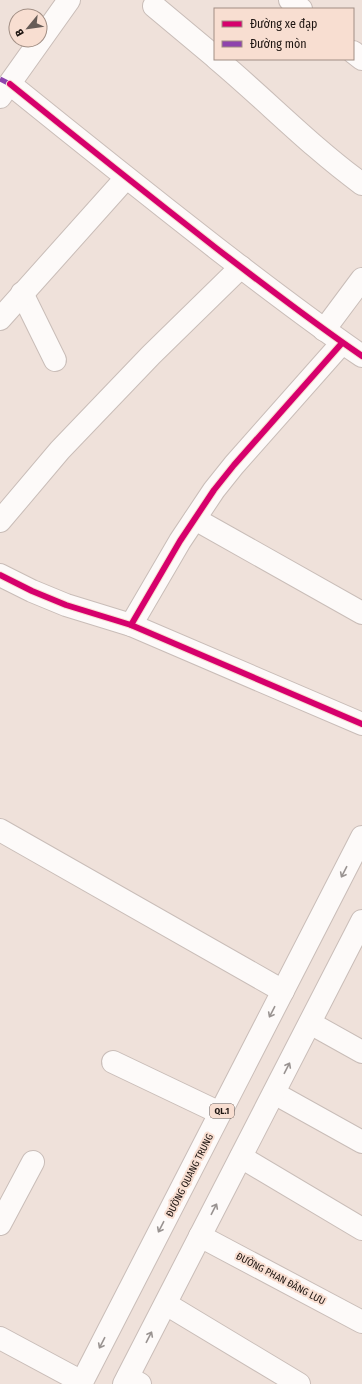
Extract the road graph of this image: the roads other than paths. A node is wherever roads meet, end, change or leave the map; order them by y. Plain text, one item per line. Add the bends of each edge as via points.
1 (68, 0) edge
2 (290, 0) edge
3 (154, 6) dead end
4 (299, 8) edge
5 (354, 53) edge
6 (214, 56) edge
7 (362, 59) edge
8 (218, 60) edge
9 (5, 90) edge
10 (126, 178) junction
11 (362, 184) edge
12 (241, 267) junction
13 (362, 279) edge
14 (22, 293) junction
15 (0, 319) edge
16 (324, 330) junction
17 (342, 343) junction
18 (362, 356) edge
19 (55, 360) dead end
20 (195, 519) junction
21 (0, 521) edge
22 (0, 575) edge
23 (362, 612) edge
24 (131, 625) junction
25 (362, 724) edge
26 (0, 830) edge
27 (362, 837) edge
28 (362, 921) edge
29 (356, 948) edge
30 (283, 991) junction
31 (310, 1023) junction
32 (362, 1052) edge
33 (113, 1062) dead end
34 (274, 1093) junction
35 (220, 1114) junction
36 (362, 1142) edge
37 (241, 1157) junction
38 (33, 1162) dead end
39 (0, 1224) edge
40 (362, 1229) edge
41 (200, 1236) junction
42 (166, 1304) junction
43 (362, 1322) edge
44 (0, 1338) edge
45 (131, 1382) edge
46 (81, 1383) edge
47 (299, 1384) edge

1 - 9 main road
2 - 4 main road
3 - 6 main road
5 - 7 main road
8 - 11 main road via 300,134
9 - 10 main road
10 - 12 main road
10 - 14 main road
12 - 16 main road
12 - 21 main road via 60,450
13 - 16 main road
14 - 15 main road
14 - 19 main road
16 - 17 main road
17 - 18 main road
17 - 20 main road via 234,465
20 - 23 main road
20 - 24 main road
22 - 24 main road via 66,605
24 - 25 main road
26 - 30 main road
27 -> 30 main road, ĐƯỜNG QUANG TRUNG / QL.1
28 - 29 main road
29 - 31 main road
30 -> 35 main road, ĐƯỜNG QUANG TRUNG / QL.1
31 - 32 main road
34 -> 31 main road
33 - 35 main road
34 - 36 main road
34 - 37 main road
35 -> 46 main road, ĐƯỜNG QUANG TRUNG / QL.1
37 - 40 main road
41 -> 37 main road
38 - 39 main road
41 - 42 main road
41 - 43 main road, ĐƯỜNG PHAN ĐĂNG LƯU
45 -> 42 main road
42 - 47 main road
44 - 46 main road

